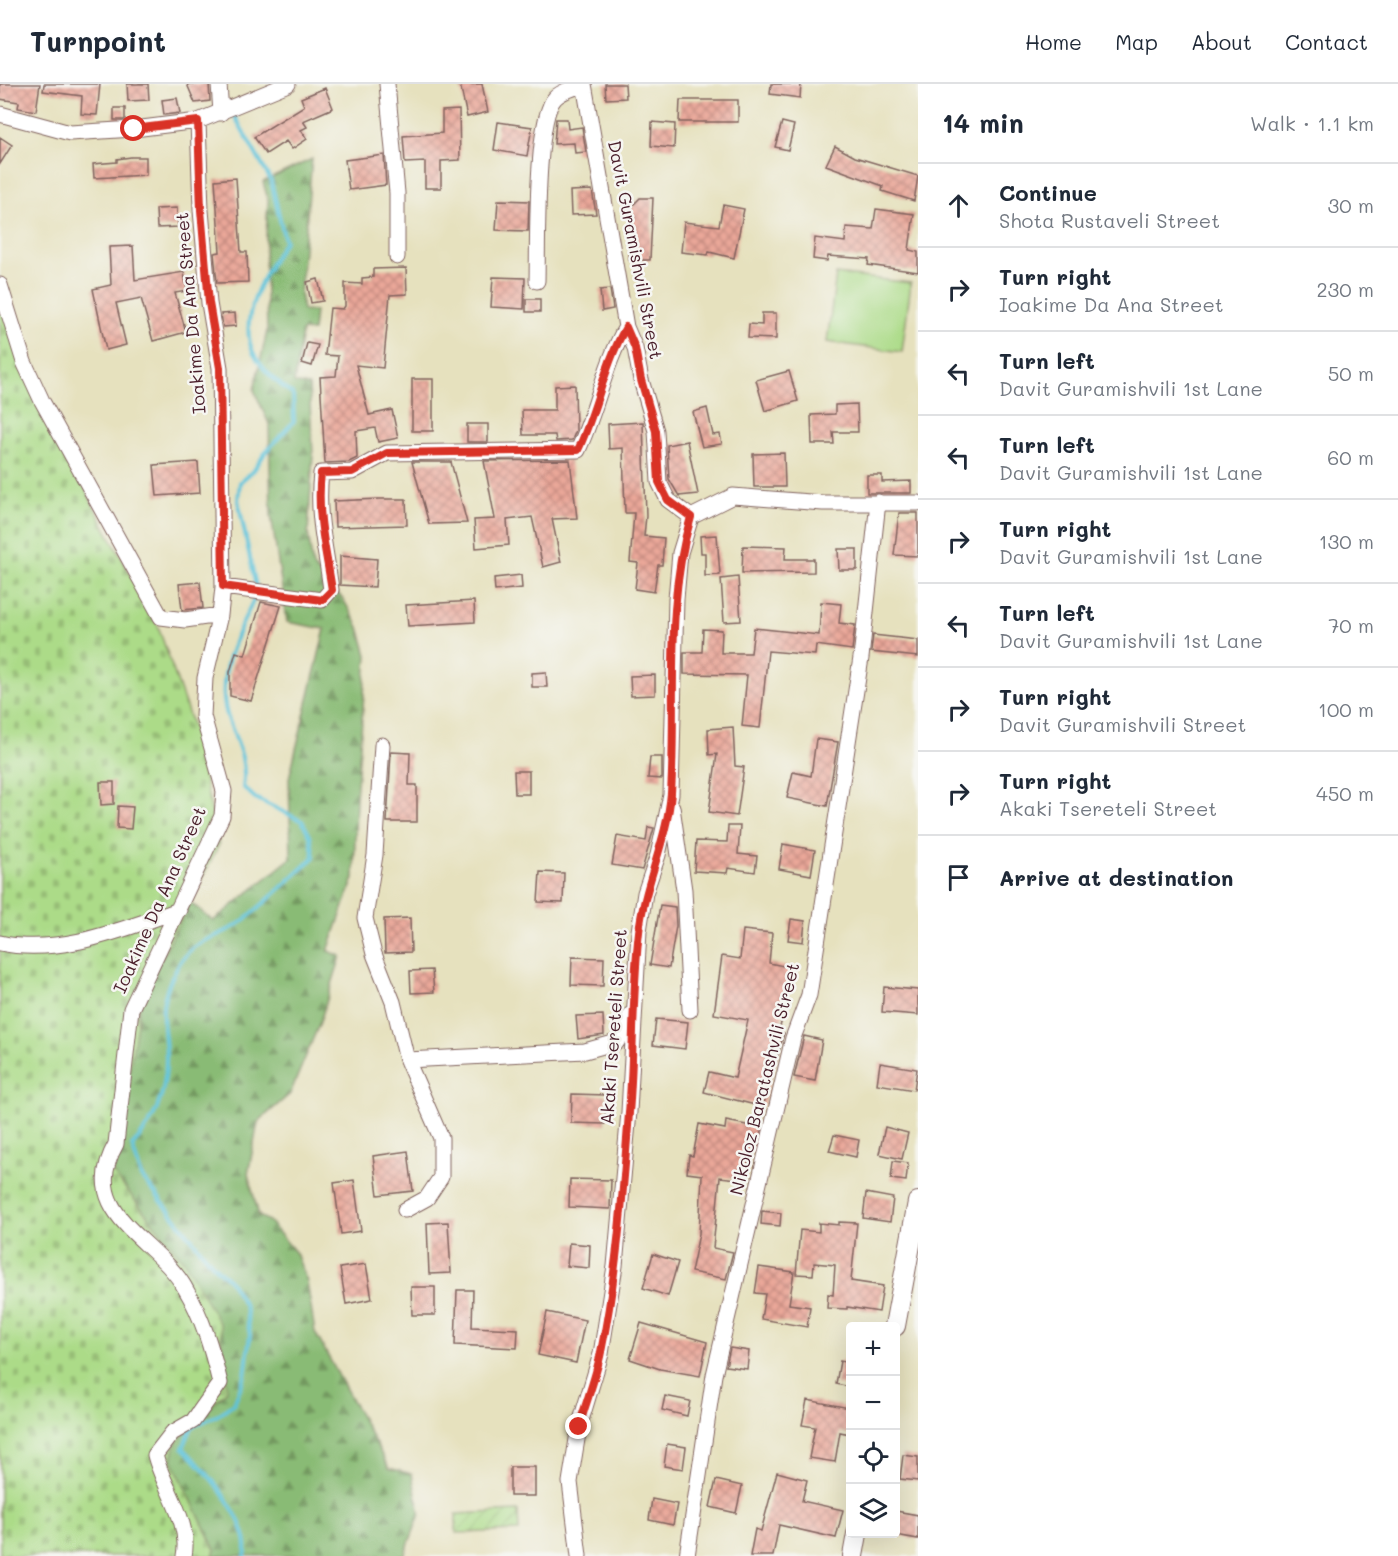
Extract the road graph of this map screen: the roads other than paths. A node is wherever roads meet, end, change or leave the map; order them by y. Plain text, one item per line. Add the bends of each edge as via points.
1 (219, 84) edge
2 (288, 84) edge
3 (387, 84) edge
4 (584, 84) edge
5 (221, 113) junction
6 (0, 114) edge
7 (198, 121) junction
8 (397, 257) dead end
9 (537, 281) dead end
10 (0, 285) edge
11 (626, 327) junction
12 (878, 502) junction
13 (918, 503) edge
14 (691, 517) junction
15 (223, 586) junction
16 (220, 615) junction
17 (382, 745) dead end
18 (671, 795) junction
19 (179, 910) junction
20 (0, 943) edge
21 (634, 1009) junction
22 (690, 1010) dead end
23 (407, 1060) junction
24 (918, 1202) edge
25 (405, 1210) dead end
26 (896, 1322) edge
27 (856, 1538) edge
28 (184, 1556) edge
29 (579, 1556) edge
30 (687, 1556) edge
31 (853, 1556) edge

1 - 5 street
2 - 5 street
3 - 8 street via 395,161
4 - 9 street via 564,90 546,111
4 - 11 street, Davit Guramishvili Street
5 - 7 street
6 - 7 street via 70,133
7 - 15 street, Ioakime Da Ana Street via 209,303 220,368
10 - 16 street via 24,363 42,401 161,617 184,620
11 - 14 street, Davit Guramishvili Street via 656,431 659,482 668,500
11 - 15 street via 613,350 578,450 387,453 352,472 321,473 321,538 332,590 322,600
12 - 13 street
12 - 14 street via 823,503 733,496
12 - 30 street, Nikoloz Baratashvili Street via 861,658 809,995 793,1038 714,1375
14 - 18 street, Akaki Tsereteli Street via 680,553 676,599
15 - 16 street, Ioakime Da Ana Street
16 - 19 street, Ioakime Da Ana Street via 205,678 203,716 224,791 222,816
17 - 23 street via 375,855 365,918 393,1002
18 - 21 street, Akaki Tsereteli Street via 645,893
18 - 22 street via 684,890
19 - 20 street via 83,941 23,948
19 - 28 street, Ioakime Da Ana Street via 131,1009 116,1144 106,1162 106,1194 120,1221 184,1286 208,1336 220,1383 193,1421 172,1433 155,1455 160,1477 181,1517
21 - 23 street via 617,1042 585,1050
21 - 29 street, Akaki Tsereteli Street via 615,1266 601,1354 579,1427 570,1482
23 - 25 street via 441,1138 441,1177 427,1198
24 - 26 street
27 - 31 street

